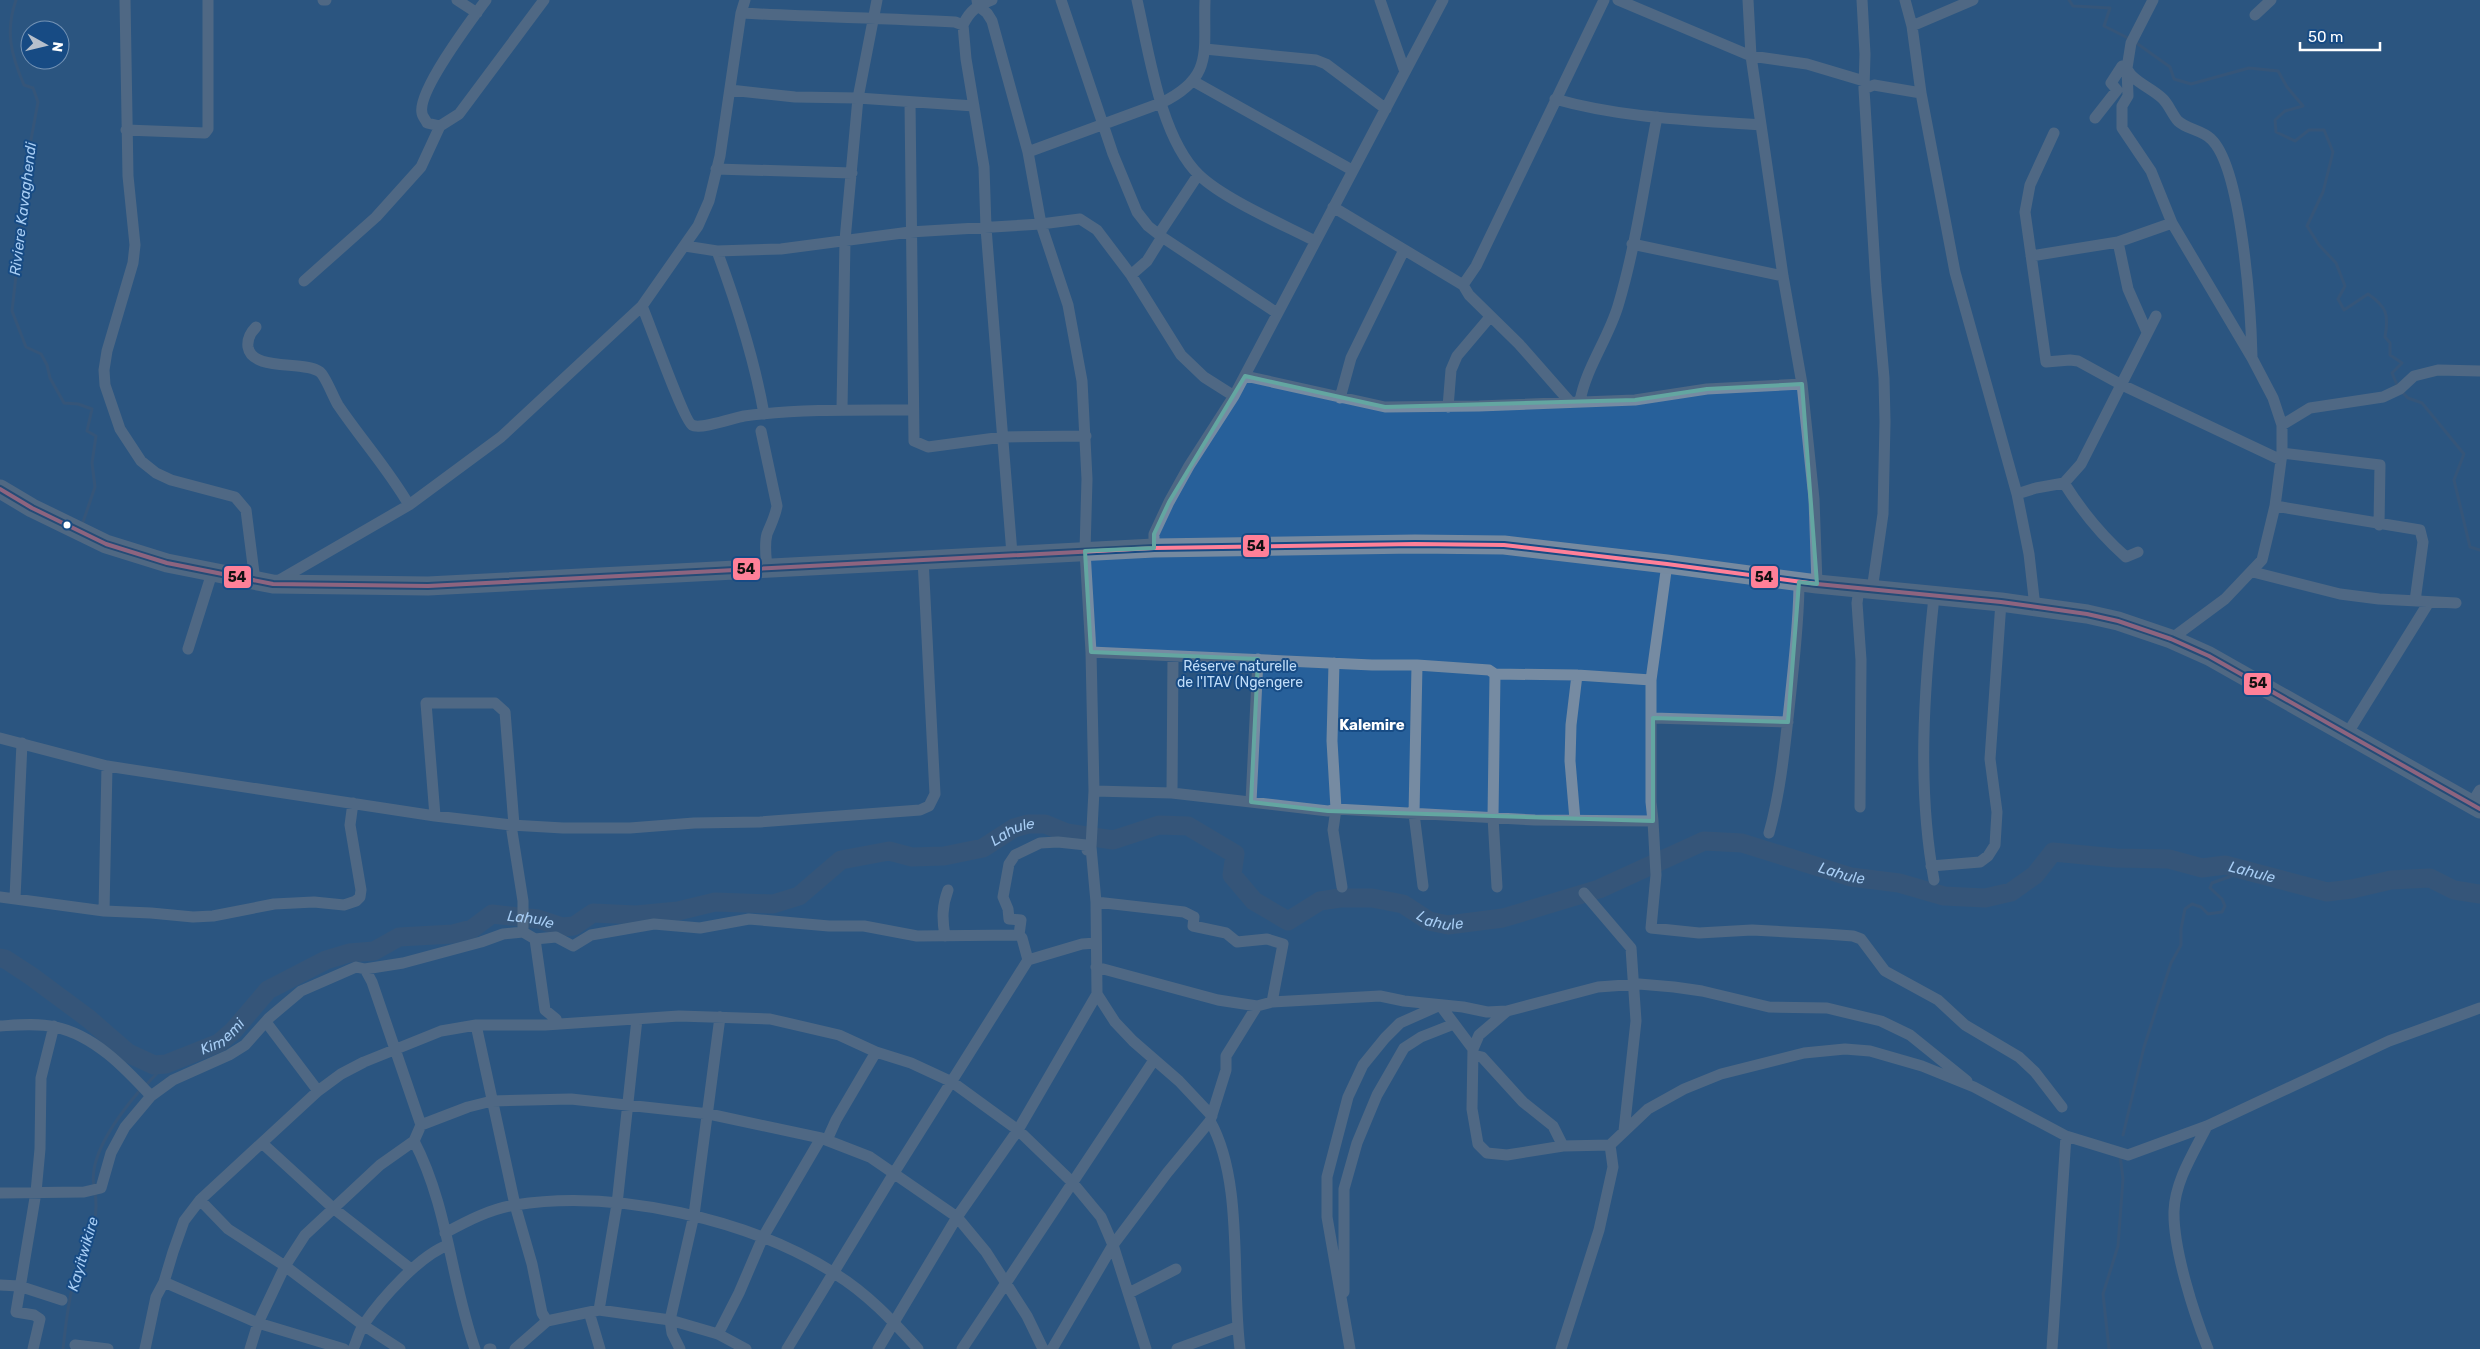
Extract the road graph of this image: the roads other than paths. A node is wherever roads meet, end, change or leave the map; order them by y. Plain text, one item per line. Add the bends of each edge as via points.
1 (124, 0) edge
2 (208, 0) edge
3 (457, 0) edge
4 (486, 0) edge
5 (544, 0) edge
6 (745, 0) edge
7 (877, 0) edge
8 (992, 0) edge
9 (1061, 0) edge
10 (1137, 0) edge
11 (1205, 0) edge
12 (1380, 0) edge
13 (1443, 0) edge
14 (1604, 0) edge
15 (1618, 0) edge
16 (1748, 0) edge
17 (1862, 0) edge
18 (1905, 0) edge
19 (1973, 0) edge
20 (2153, 0) edge
21 (2271, 0) edge
22 (977, 3) edge
23 (477, 12) junction
24 (741, 13) junction
25 (2255, 15) dead end
26 (872, 20) junction
27 (963, 25) junction
28 (1912, 26) junction
29 (1205, 49) junction
30 (1751, 56) junction
31 (2127, 68) junction
32 (1405, 72) junction
33 (1193, 81) junction
34 (1864, 89) junction
35 (730, 90) junction
36 (1920, 93) junction
37 (858, 98) junction
38 (1555, 99) junction
39 (910, 102) junction
40 (1161, 103) junction
41 (974, 106) junction
42 (1386, 109) junction
43 (1657, 117) junction
44 (2094, 118) dead end
45 (1101, 124) junction
46 (1760, 125) junction
47 (440, 126) junction
48 (126, 130) junction
49 (2054, 133) dead end
50 (1028, 152) junction
51 (716, 169) junction
52 (1352, 170) junction
53 (852, 174) junction
54 (1198, 175) junction
55 (1333, 207) junction
56 (2172, 223) junction
57 (1042, 224) junction
58 (986, 228) junction
59 (910, 232) junction
60 (1160, 236) junction
61 (845, 240) junction
62 (1315, 241) junction
63 (2118, 242) junction
64 (1632, 244) junction
65 (685, 246) junction
66 (1404, 250) junction
67 (717, 251) junction
68 (2031, 256) junction
69 (1131, 275) junction
70 (1783, 276) junction
71 (304, 281) dead end
72 (1463, 285) junction
73 (642, 306) junction
74 (1277, 313) junction
75 (2156, 316) dead end
76 (1490, 317) junction
77 (256, 327) dead end
78 (2147, 332) junction
79 (2252, 358) junction
80 (2480, 372) edge
81 (1245, 376) junction
82 (1802, 384) junction
83 (2120, 384) junction
84 (1234, 396) junction
85 (1340, 398) junction
86 (1575, 402) junction
87 (1448, 407) junction
88 (842, 409) junction
89 (912, 410) junction
90 (764, 414) junction
91 (2282, 425) junction
92 (761, 431) dead end
93 (1086, 436) junction
94 (1003, 438) junction
95 (2281, 456) junction
96 (2064, 483) junction
97 (0, 488) edge
98 (2017, 494) junction
99 (0, 497) edge
100 (409, 505) junction
101 (2275, 506) junction
102 (32, 508) junction
103 (2379, 525) junction
104 (1154, 548) junction
105 (1084, 552) junction
106 (2138, 552) dead end
107 (1012, 554) junction
108 (923, 559) junction
109 (1667, 564) junction
110 (767, 568) junction
111 (2253, 572) junction
112 (212, 574) junction
113 (264, 583) junction
114 (1808, 583) junction
115 (1865, 589) junction
116 (1934, 597) junction
117 (2415, 601) junction
118 (2001, 602) junction
119 (2429, 602) junction
120 (2456, 603) dead end
121 (2035, 607) junction
122 (2171, 639) junction
123 (188, 649) dead end
124 (1091, 652) junction
125 (1173, 657) junction
126 (1258, 659) junction
127 (1334, 663) junction
128 (1417, 665) junction
129 (1495, 674) junction
130 (1577, 675) junction
131 (1652, 680) junction
132 (1653, 718) junction
133 (1788, 722) junction
134 (2347, 734) junction
135 (0, 738) edge
136 (22, 743) junction
137 (108, 766) junction
138 (1094, 791) junction
139 (1172, 794) junction
140 (2477, 801) edge
141 (1251, 802) junction
142 (353, 803) junction
143 (1860, 807) dead end
144 (1336, 809) junction
145 (1414, 814) junction
146 (435, 816) junction
147 (1493, 817) junction
148 (1576, 820) junction
149 (1653, 821) junction
150 (513, 825) junction
151 (1769, 832) dead end
152 (1091, 849) junction
153 (1931, 866) junction
154 (1934, 880) dead end
155 (1423, 886) dead end
156 (1342, 887) dead end
157 (1496, 887) dead end
158 (948, 890) dead end
159 (1584, 893) dead end
160 (0, 897) edge
161 (15, 898) junction
162 (1096, 902) junction
163 (104, 912) junction
164 (523, 932) junction
165 (945, 936) junction
166 (1019, 936) junction
167 (535, 939) junction
168 (1096, 943) junction
169 (1028, 960) junction
170 (1096, 967) junction
171 (365, 969) junction
172 (1633, 984) junction
173 (1097, 994) junction
174 (1272, 1002) junction
175 (1440, 1005) junction
176 (1257, 1006) junction
177 (2480, 1008) edge
178 (1507, 1011) junction
179 (720, 1018) junction
180 (637, 1019) junction
181 (266, 1022) junction
182 (555, 1024) junction
183 (1454, 1024) junction
184 (0, 1026) edge
185 (54, 1026) junction
186 (476, 1026) junction
187 (395, 1050) junction
188 (876, 1052) junction
189 (1473, 1052) junction
190 (1154, 1060) junction
191 (952, 1082) junction
192 (1974, 1087) junction
193 (318, 1091) junction
194 (152, 1096) junction
195 (492, 1101) junction
196 (628, 1104) junction
197 (2062, 1107) dead end
198 (709, 1114) junction
199 (1211, 1119) junction
200 (421, 1125) junction
201 (2207, 1126) junction
202 (1018, 1130) junction
203 (1624, 1131) junction
204 (2066, 1136) junction
205 (824, 1139) junction
206 (414, 1141) junction
207 (262, 1143) junction
208 (1610, 1145) junction
209 (1563, 1146) junction
210 (894, 1173) junction
211 (1072, 1182) junction
212 (36, 1192) junction
213 (0, 1194) edge
214 (200, 1200) junction
215 (617, 1204) junction
216 (514, 1205) junction
217 (333, 1208) junction
218 (694, 1215) junction
219 (957, 1217) junction
220 (445, 1233) junction
221 (763, 1237) junction
222 (448, 1245) junction
223 (1114, 1245) junction
224 (286, 1266) junction
225 (411, 1268) junction
226 (1176, 1270) dead end
227 (834, 1273) junction
228 (164, 1282) junction
229 (1006, 1284) junction
230 (0, 1285) edge
231 (19, 1286) junction
232 (1129, 1293) junction
233 (62, 1300) dead end
234 (594, 1311) junction
235 (1344, 1316) junction
236 (670, 1320) junction
237 (547, 1321) junction
238 (258, 1323) junction
239 (895, 1323) junction
240 (363, 1325) junction
241 (1237, 1328) junction
242 (718, 1334) junction
243 (75, 1345) dead end
244 (33, 1349) edge
245 (108, 1349) edge
246 (145, 1349) edge
247 (250, 1349) edge
248 (344, 1349) edge
249 (353, 1349) edge
250 (400, 1349) edge
251 (475, 1349) edge
252 (514, 1349) edge
253 (600, 1349) edge
254 (680, 1349) edge
255 (746, 1349) edge
256 (788, 1349) edge
257 (878, 1349) edge
258 (918, 1349) edge
259 (962, 1349) edge
260 (1043, 1349) edge
261 (1052, 1349) edge
262 (1146, 1349) edge
263 (1177, 1349) edge
264 (1240, 1349) edge
265 (1350, 1349) edge
266 (1560, 1349) edge
267 (2052, 1349) edge
268 (2208, 1349) edge

1 - 48 street
2 - 48 street via 208,129 205,132
3 - 23 street
4 - 23 street
5 - 47 street via 459,114
6 - 24 street
7 - 26 street
8 - 22 street
9 - 45 street
10 - 40 street
11 - 29 street
12 - 32 street
13 - 32 street
14 - 38 street
15 - 30 street
16 - 30 street
17 - 34 street
18 - 28 street
19 - 28 street
20 - 31 street via 2134,38
21 - 25 street
22 - 27 street
22 - 50 street via 992,22
23 - 47 street via 424,98 421,112 427,123
24 - 26 street
24 - 35 street
26 - 27 street via 905,19
26 - 37 street
27 - 41 street
28 - 36 street
29 - 33 street via 1204,62
29 - 42 street via 1316,60
30 - 34 street via 1807,64 1864,81
30 - 46 street
31 - 44 street via 2122,66 2111,83 2116,90
31 - 56 street via 2128,96 2122,106 2122,128 2151,172
31 - 79 street via 2133,77 2162,99 2179,122 2212,139 2222,155 2239,215
32 - 42 street
33 - 40 street via 1176,96
33 - 52 street
34 - 36 street via 1874,85
34 - 115 street via 1885,413 1883,514
35 - 37 street via 795,97
35 - 51 street
36 - 98 street via 1955,272
37 - 39 street
37 - 53 street
38 - 43 street via 1580,106
38 - 72 street via 1476,266
39 - 41 street
39 - 59 street
40 - 45 street
40 - 54 street via 1180,151
41 - 58 street via 984,167
42 - 52 street
43 - 46 street
43 - 64 street
45 - 50 street
45 - 60 street via 1138,212
46 - 70 street
47 - 71 street via 421,167 376,217
48 - 113 street via 135,245 133,263 107,351 105,385 120,429 141,461 171,480 235,497 246,510
49 - 68 street via 2026,197 2025,225
50 - 57 street
51 - 53 street
51 - 65 street via 709,201
52 - 55 street
53 - 61 street
54 - 60 street
54 - 62 street
55 - 62 street
55 - 66 street
56 - 63 street
56 - 79 street
57 - 58 street
57 - 69 street via 1080,219 1097,230
57 - 93 street via 1068,305 1082,381
58 - 59 street
58 - 94 street
59 - 61 street
59 - 89 street
60 - 69 street via 1147,261
60 - 74 street
61 - 67 street via 781,249
61 - 88 street
62 - 74 street
63 - 68 street
63 - 78 street via 2133,306
64 - 70 street
64 - 86 street via 1613,321
65 - 67 street
65 - 73 street
66 - 72 street
66 - 85 street via 1351,358
67 - 90 street via 740,316
68 - 83 street via 2046,362 2078,361
69 - 84 street via 1181,355 1204,377
70 - 82 street
72 - 76 street
73 - 90 street via 688,422 700,426
73 - 100 street via 501,437
74 - 81 street
75 - 78 street
76 - 86 street
76 - 87 street via 1457,356 1451,370
77 - 100 street via 248,342 248,350 253,356 262,361 311,368 321,373 342,410
78 - 83 street
79 - 91 street via 2273,398
80 - 91 street via 2438,370 2414,376 2397,391 2383,397 2310,408
81 - 84 street
81 - 85 street
82 - 86 street via 1707,389 1635,400
82 - 114 street via 1814,499
83 - 95 street
83 - 96 street via 2081,464
84 - 104 street via 1169,502 1154,534
85 - 87 street via 1385,407
86 - 87 street
88 - 89 street
88 - 90 street
89 - 94 street via 914,441 921,446
91 - 95 street
92 - 110 street via 777,506 767,535
93 - 94 street
93 - 105 street
94 - 107 street
95 - 101 street
95 - 103 street via 2380,465
96 - 98 street
96 - 106 street via 2115,547 2126,557
97 - 102 highway
98 - 121 street
99 - 102 highway
100 - 113 street via 317,558
101 - 103 street
101 - 111 street via 2262,560
102 - 112 highway via 106,544
103 - 117 street via 2420,530 2423,542
104 - 105 highway
104 - 109 highway via 1504,545
105 - 107 highway
105 - 124 street
107 - 108 highway
108 - 110 highway
108 - 150 street via 935,794 929,806 920,810 760,822 630,828
109 - 114 highway
109 - 131 street
110 - 113 highway via 428,586
111 - 117 street via 2340,594
111 - 122 street via 2225,599
112 - 113 highway
112 - 123 street
114 - 115 highway
114 - 133 street via 1799,613
115 - 116 highway
115 - 143 street via 1857,604 1861,660
116 - 118 highway
116 - 153 street via 1925,759
117 - 119 street
118 - 121 highway
118 - 153 street via 1990,759 1997,812 1995,845 1980,862
119 - 120 street
119 - 134 street
121 - 122 highway via 2118,621
122 - 134 highway via 2209,656
124 - 125 street
124 - 138 street
125 - 126 street
125 - 139 street
126 - 127 street
126 - 141 street
127 - 128 street
127 - 144 street via 1332,741
128 - 129 street via 1489,670
128 - 145 street
129 - 130 street
129 - 147 street
130 - 131 street
130 - 148 street via 1570,760
131 - 132 street
132 - 133 street
132 - 149 street
133 - 151 street via 1777,804
134 - 140 highway
135 - 136 street
136 - 137 street
136 - 161 street
137 - 142 street
137 - 163 street
138 - 139 street
138 - 152 street
139 - 141 street
141 - 144 street via 1328,811
142 - 146 street
142 - 163 street via 350,824 362,890 356,901 344,905 314,902 274,904 206,917
144 - 145 street
144 - 156 street via 1333,830
145 - 147 street
145 - 155 street
146 - 150 street
146 - 150 street via 426,702 495,703 505,712
147 - 148 street
147 - 157 street
148 - 149 street
149 - 197 street via 1656,875 1651,928 1698,933 1752,930 1816,933 1861,939 1885,971 1938,1000 1965,1024 2019,1057
150 - 164 street
152 - 162 street
152 - 166 street via 1087,850 1086,845 1040,843 1015,854 1009,864 1002,897 1009,919 1021,920
153 - 154 street
158 - 165 street via 942,918
159 - 172 street via 1631,948
160 - 161 street
161 - 163 street
162 - 168 street
162 - 174 street via 1184,912 1194,917 1193,926 1226,934 1237,942 1267,939 1283,944
164 - 167 street
164 - 171 street via 503,934 404,963
165 - 166 street
165 - 167 street via 917,936 864,926 749,919 700,928 654,924 591,935 573,946 556,937
166 - 169 street
167 - 182 street via 545,1010 556,1018
168 - 169 street
168 - 170 street
169 - 191 street
170 - 173 street
170 - 176 street via 1218,1000
171 - 181 street via 356,967 301,991
171 - 187 street
172 - 178 street via 1598,987
172 - 192 street via 1702,991 1769,1007 1827,1008 1881,1021 1910,1035
172 - 203 street via 1636,1021
173 - 190 street via 1115,1022
173 - 202 street
174 - 175 street via 1380,996
174 - 176 street
175 - 178 street via 1487,1012
175 - 183 street
175 - 235 street via 1400,1023 1363,1065 1348,1096 1327,1177 1327,1217
176 - 199 street via 1226,1056 1226,1070
177 - 201 street via 2388,1041
178 - 189 street via 1480,1034
179 - 180 street
179 - 188 street via 770,1019 800,1025 839,1035
179 - 198 street
180 - 182 street
180 - 196 street
181 - 193 street
181 - 194 street via 245,1045 173,1080
182 - 186 street
183 - 189 street
183 - 235 street via 1421,1037 1404,1048 1377,1095 1357,1143 1344,1189
184 - 185 street
185 - 194 street via 89,1040
185 - 212 street via 41,1078
186 - 187 street via 441,1031
186 - 195 street
187 - 193 street via 364,1062
187 - 200 street
188 - 191 street
188 - 205 street
189 - 209 street via 1482,1057 1523,1102 1553,1126
189 - 209 street via 1472,1109 1478,1144 1487,1153 1507,1155
190 - 199 street via 1179,1081
190 - 211 street
191 - 202 street
191 - 210 street
192 - 203 street via 1922,1066 1870,1051 1844,1049 1804,1053 1722,1074 1684,1090 1648,1108
192 - 204 street
193 - 207 street
194 - 212 street via 126,1127 111,1153 101,1188 84,1192
195 - 196 street via 562,1099
195 - 200 street
195 - 216 street
196 - 198 street
196 - 215 street
198 - 205 street
198 - 218 street
199 - 223 street via 1167,1172
199 - 241 street via 1219,1137 1232,1196
200 - 206 street
201 - 204 street via 2128,1155
201 - 268 street via 2179,1184 2174,1211 2189,1294
202 - 211 street
202 - 219 street
203 - 208 street
204 - 267 street
205 - 210 street via 870,1157
205 - 221 street
206 - 217 street via 380,1165
206 - 220 street via 436,1194
207 - 214 street
207 - 217 street
208 - 209 street
208 - 266 street via 1613,1167 1599,1230
210 - 219 street
210 - 227 street
211 - 223 street via 1101,1217
211 - 229 street
212 - 213 street
212 - 231 street
214 - 224 street via 228,1229
214 - 228 street via 184,1221
215 - 216 street via 584,1201
215 - 218 street
215 - 234 street
216 - 220 street via 471,1219
216 - 237 street via 532,1264 542,1313
217 - 224 street via 305,1235
217 - 225 street
218 - 221 street
218 - 236 street
219 - 229 street via 986,1252
219 - 239 street
220 - 222 street
221 - 227 street
221 - 242 street
222 - 225 street via 438,1248
222 - 251 street
223 - 232 street
223 - 261 street
224 - 238 street
224 - 240 street
225 - 240 street
226 - 232 street
227 - 239 street
227 - 256 street
228 - 238 street
228 - 246 street via 156,1298
229 - 259 street
229 - 260 street
230 - 231 street
231 - 233 street
231 - 244 street via 16,1312 40,1319
232 - 262 street
234 - 236 street
234 - 237 street
234 - 253 street
235 - 265 street
236 - 242 street
236 - 254 street
237 - 252 street
238 - 247 street
238 - 248 street
239 - 257 street
239 - 258 street
240 - 249 street
240 - 250 street
241 - 263 street
241 - 264 street
242 - 255 street
243 - 245 street

